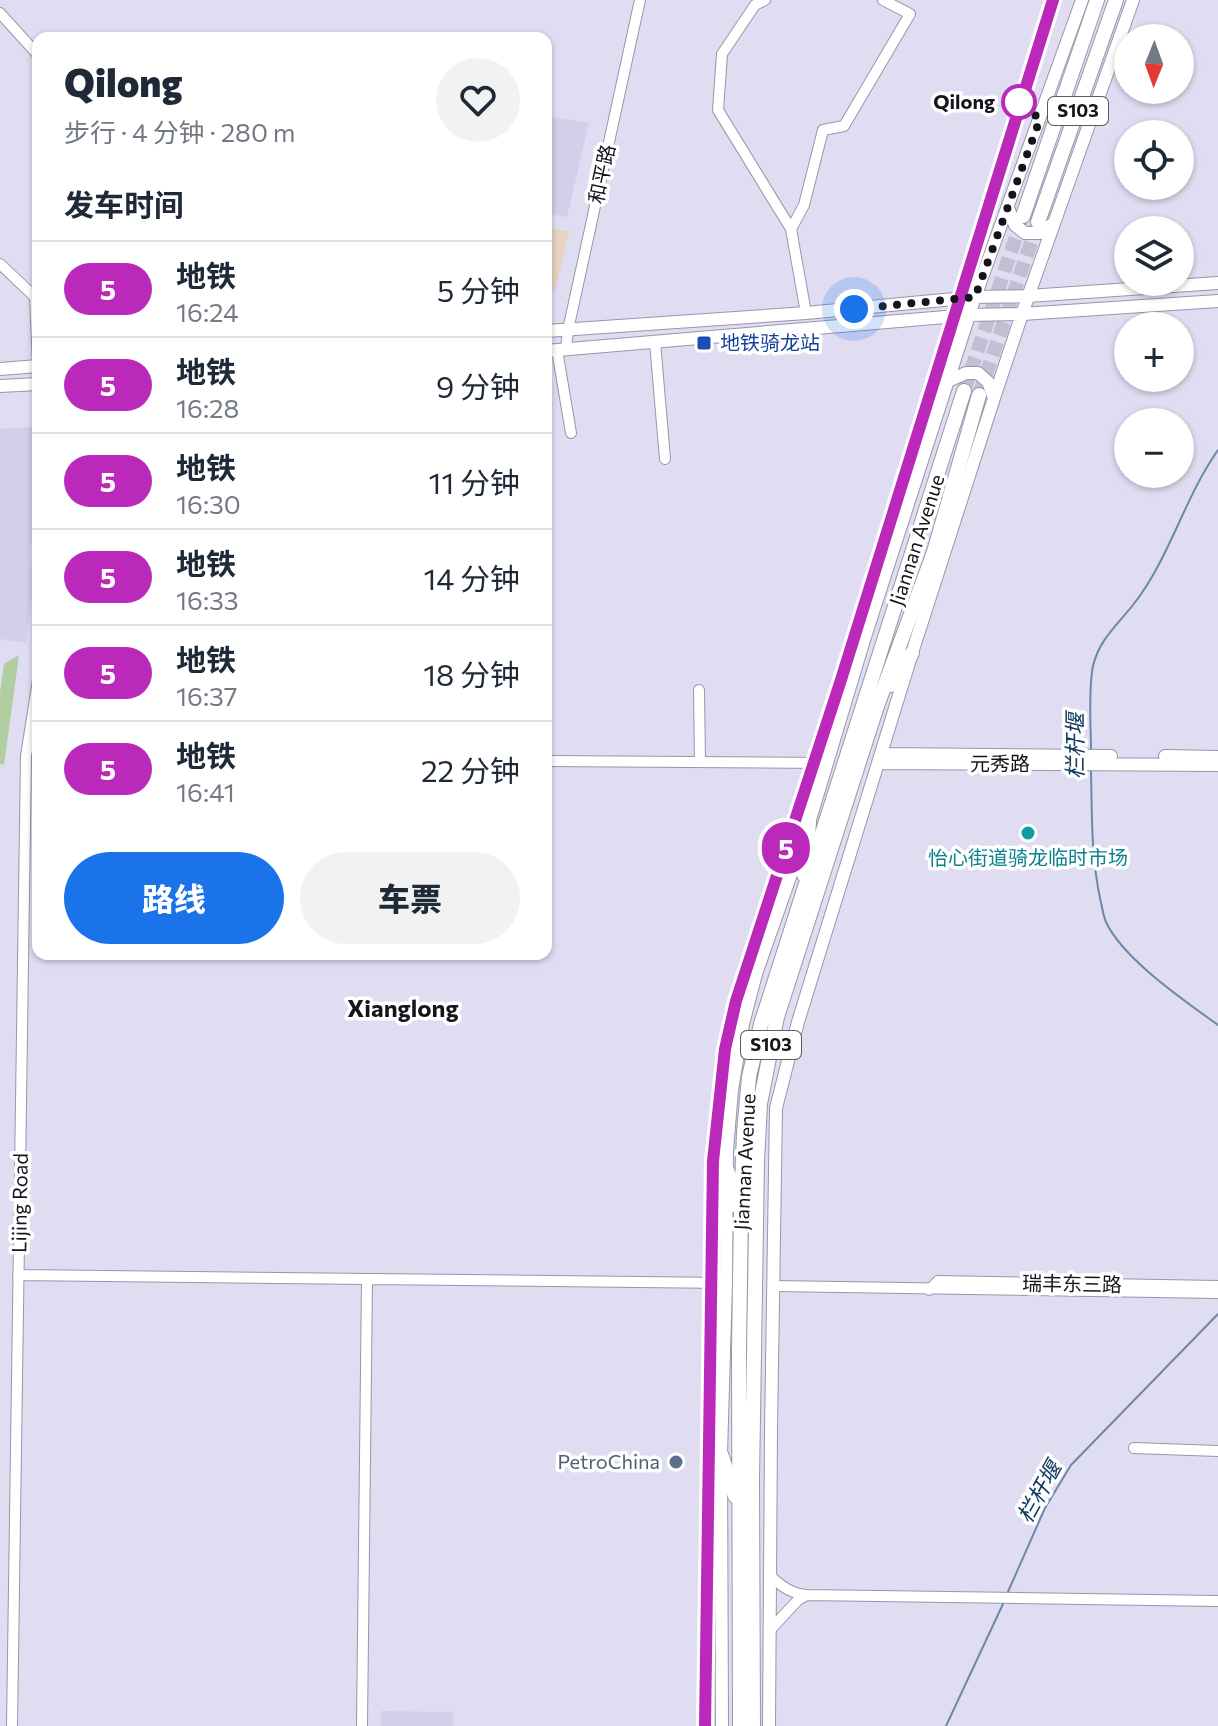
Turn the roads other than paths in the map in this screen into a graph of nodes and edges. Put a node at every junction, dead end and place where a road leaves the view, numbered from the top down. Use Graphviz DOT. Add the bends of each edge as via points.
graph roads {
  1 [pos="640,0"];
  2 [pos="765,0"];
  3 [pos="883,0"];
  4 [pos="1082,0"];
  5 [pos="1097,0"];
  6 [pos="1116,0"];
  7 [pos="1133,0"];
  8 [pos="0,13"];
  9 [pos="32,48"];
  10 [pos="1008,208"];
  11 [pos="1023,216"];
  12 [pos="1038,222"];
  13 [pos="1054,223"];
  14 [pos="791,229"];
  15 [pos="0,264"];
  16 [pos="1218,283"];
  17 [pos="32,294"];
  18 [pos="1028,296"];
  19 [pos="975,297"];
  20 [pos="1218,301"];
  21 [pos="806,313"];
  22 [pos="1022,314"];
  23 [pos="969,315"];
  24 [pos="568,330"];
  25 [pos="552,331"];
  26 [pos="655,342"];
  27 [pos="557,350"];
  28 [pos="32,366"];
  29 [pos="0,369"];
  30 [pos="948,381"];
  31 [pos="32,384"];
  32 [pos="0,386"];
  33 [pos="979,395"];
  34 [pos="571,433"];
  35 [pos="665,459"];
  36 [pos="912,653"];
  37 [pos="699,690"];
  38 [pos="877,706"];
  39 [pos="32,756"];
  40 [pos="1218,757"];
  41 [pos="879,759"];
  42 [pos="1102,760"];
  43 [pos="552,761"];
  44 [pos="700,762"];
  45 [pos="826,763"];
  46 [pos="1218,765"];
  47 [pos="809,823"];
  48 [pos="802,900"];
  49 [pos="727,1170"];
  50 [pos="18,1275"];
  51 [pos="367,1279"];
  52 [pos="726,1283"];
  53 [pos="774,1286"];
  54 [pos="1218,1286"];
  55 [pos="929,1290"];
  56 [pos="1218,1293"];
  57 [pos="740,1296"];
  58 [pos="1134,1448"];
  59 [pos="1218,1451"];
  60 [pos="721,1454"];
  61 [pos="739,1511"];
  62 [pos="770,1575"];
  63 [pos="807,1595"];
  64 [pos="1218,1601"];
  65 [pos="770,1630"];
  66 [pos="12,1726"];
  67 [pos="362,1726"];
  68 [pos="722,1726"];
  69 [pos="740,1726"];
  70 [pos="753,1726"];
  71 [pos="769,1726"];
  1 -- 24 [label="street, 和平路"];
  2 -- 14 [label="street" via="755,5 722,54 718,110"];
  3 -- 14 [label="street" via="910,14 844,126 823,130 804,205"];
  4 -- 10 [label="main road"];
  5 -- 11 [label="highway, S103"];
  6 -- 12 [label="highway, S103"];
  7 -- 13 [label="main road"];
  8 -- 9 [label="street"];
  10 -- 13 [label="main road" via="1025,233 1040,233"];
  10 -- 19 [label="main road"];
  13 -- 18 [label="main road"];
  14 -- 21 [label="street"];
  15 -- 17 [label="street"];
  16 -- 18 [label="main road"];
  18 -- 19 [label="main road"];
  18 -- 22 [label="main road"];
  19 -- 21 [label="main road"];
  19 -- 23 [label="main road"];
  20 -- 22 [label="main road"];
  21 -- 24 [label="main road"];
  22 -- 23 [label="main road"];
  22 -- 33 [label="main road"];
  23 -- 26 [label="main road"];
  23 -- 30 [label="main road"];
  24 -- 25 [label="main road"];
  24 -- 27 [label="street, 和平路"];
  26 -- 27 [label="main road"];
  26 -- 35 [label="street"];
  27 -- 34 [label="street, 和平路"];
  28 -- 29 [label="main road"];
  30 -- 33 [label="main road" via="978,373 988,382"];
  30 -- 45 [label="main road"];
  31 -- 32 [label="main road"];
  33 -- 36 [label="main road"];
  33 -- 38 [label="highway, Jiannan Avenue / S103" via="934,552"];
  33 -- 48 [label="highway, Jiannan Avenue / S103"];
  36 -- 38 [label="highway"];
  36 -- 41 [label="main road"];
  37 -- 44 [label="street"];
  38 -- 70 [label="highway, Jiannan Avenue / S103" via="777,1017 760,1104"];
  39 -- 50 [label="street, Lijing Road"];
  40 -- 42 [label="main road, 元秀路"];
  41 -- 42 [label="main road, 元秀路"];
  41 -- 53 [label="main road" via="776,1108"];
  42 -- 46 [label="main road, 元秀路"];
  43 -- 44 [label="street"];
  44 -- 45 [label="street"];
  45 -- 47 [label="main road"];
  47 -- 48 [label="highway"];
  47 -- 49 [label="main road" via="743,1024"];
  48 -- 57 [label="highway, Jiannan Avenue / S103" via="749,1077"];
  49 -- 52 [label="main road"];
  49 -- 57 [label="highway" via="735,1197"];
  50 -- 51 [label="street"];
  50 -- 66 [label="street, Lijing Road"];
  51 -- 52 [label="street"];
  51 -- 67 [label="street"];
  52 -- 60 [label="main road"];
  53 -- 55 [label="street"];
  53 -- 62 [label="main road"];
  54 -- 55 [label="street, 瑞丰东三路" via="938,1281"];
  55 -- 56 [label="street"];
  57 -- 61 [label="highway, Jiannan Avenue / S103"];
  58 -- 59 [label="street"];
  60 -- 61 [label="highway"];
  60 -- 68 [label="main road"];
  61 -- 69 [label="highway, Jiannan Avenue / S103"];
  62 -- 63 [label="street" via="778,1584"];
  62 -- 65 [label="main road"];
  63 -- 64 [label="street"];
  63 -- 65 [label="street"];
  65 -- 71 [label="main road"];
}
